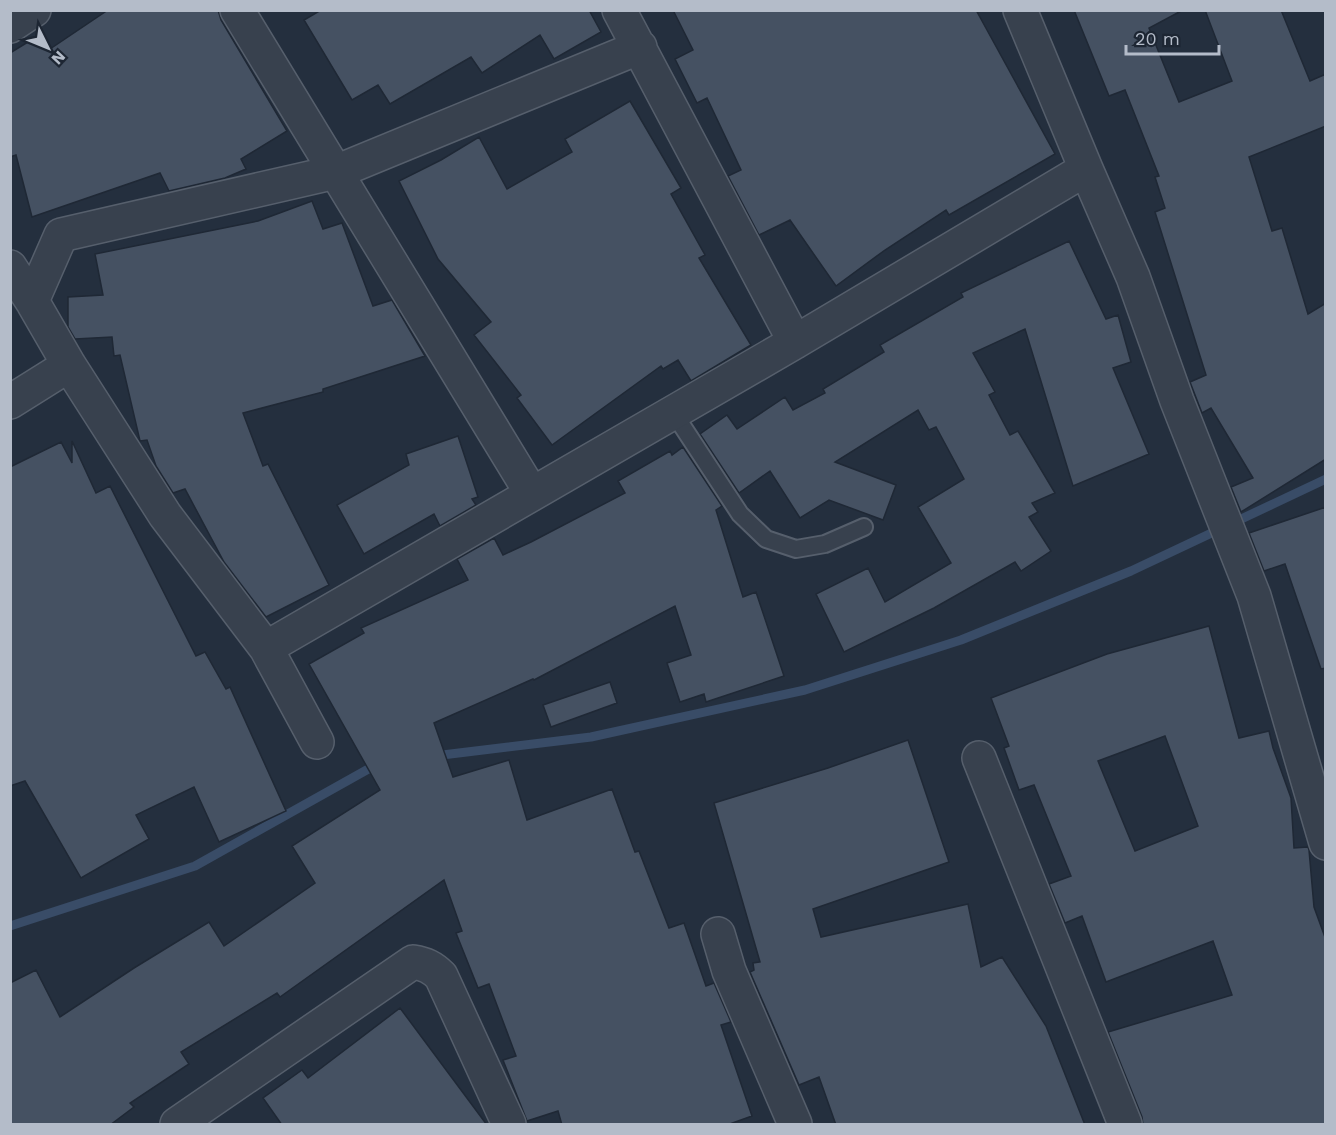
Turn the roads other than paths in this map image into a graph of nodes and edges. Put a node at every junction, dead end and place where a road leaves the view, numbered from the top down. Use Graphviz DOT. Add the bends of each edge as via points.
graph roads {
  1 [pos="34,10"];
  2 [pos="237,10"];
  3 [pos="620,10"];
  4 [pos="1020,10"];
  5 [pos="10,26"];
  6 [pos="640,47"];
  7 [pos="1086,170"];
  8 [pos="336,172"];
  9 [pos="10,267"];
  10 [pos="32,301"];
  11 [pos="795,342"];
  12 [pos="69,365"];
  13 [pos="10,402"];
  14 [pos="673,412"];
  15 [pos="532,494"];
  16 [pos="864,527"];
  17 [pos="266,648"];
  18 [pos="317,742"];
  19 [pos="979,759"];
  20 [pos="1326,843"];
  21 [pos="718,934"];
  22 [pos="177,1125"];
  23 [pos="509,1125"];
  24 [pos="795,1125"];
  25 [pos="1125,1125"];
  1 -- 5 [label="street"];
  2 -- 8 [label="street"];
  3 -- 6 [label="street"];
  4 -- 7 [label="street"];
  6 -- 8 [label="street"];
  6 -- 11 [label="street"];
  7 -- 11 [label="street"];
  7 -- 20 [label="street" via="1133,277 1254,596"];
  8 -- 10 [label="street" via="61,235"];
  8 -- 15 [label="street"];
  9 -- 10 [label="street"];
  10 -- 12 [label="street"];
  11 -- 14 [label="street"];
  12 -- 13 [label="street"];
  12 -- 17 [label="street" via="165,515"];
  14 -- 15 [label="street"];
  14 -- 16 [label="lane" via="740,514 766,539 796,549 825,544"];
  15 -- 17 [label="street"];
  17 -- 18 [label="street"];
  19 -- 25 [label="street"];
  21 -- 24 [label="street" via="729,971"];
  22 -- 23 [label="street" via="413,962 424,963 441,976"];
}
